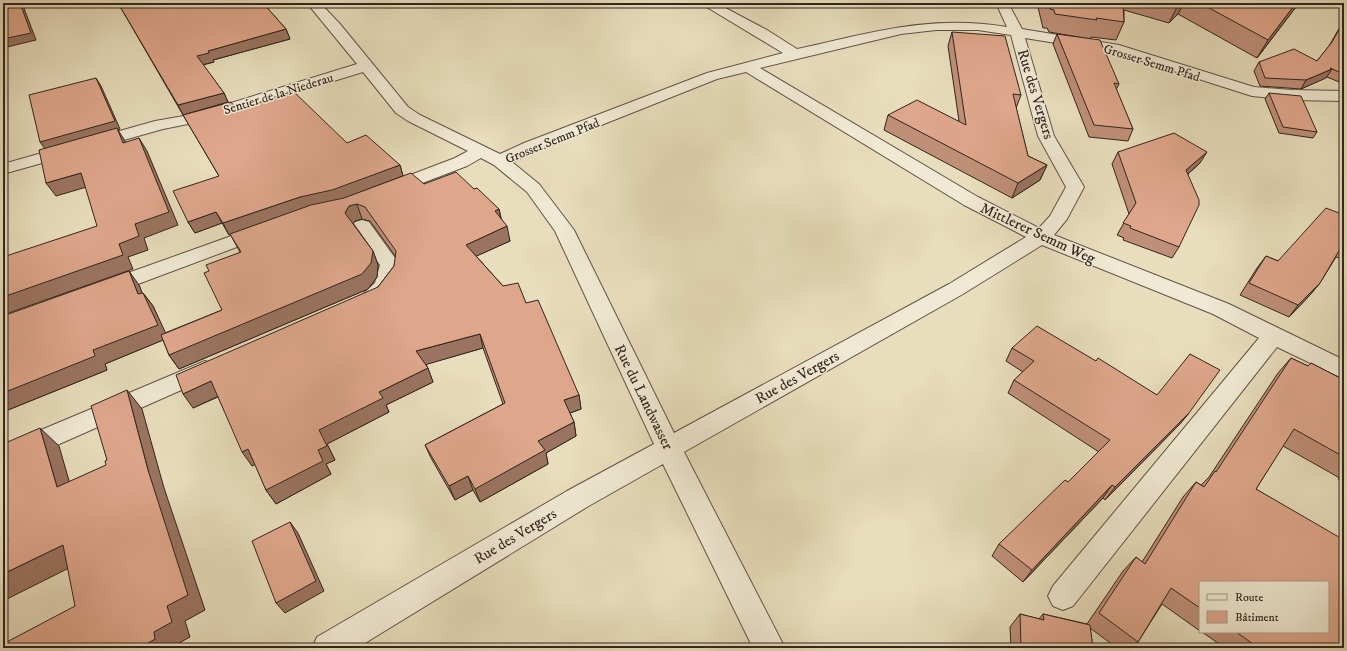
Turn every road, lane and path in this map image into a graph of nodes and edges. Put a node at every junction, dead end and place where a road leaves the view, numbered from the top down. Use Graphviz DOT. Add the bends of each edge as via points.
graph roads {
  1 [pos="313,3"];
  2 [pos="706,3"];
  3 [pos="1002,3"];
  4 [pos="1017,33"];
  5 [pos="795,54"];
  6 [pos="367,66"];
  7 [pos="747,66"];
  8 [pos="1344,96"];
  9 [pos="490,156"];
  10 [pos="3,169"];
  11 [pos="372,196"];
  12 [pos="283,224"];
  13 [pos="362,226"];
  14 [pos="1041,237"];
  15 [pos="91,293"];
  16 [pos="354,305"];
  17 [pos="1274,335"];
  18 [pos="223,362"];
  19 [pos="1344,370"];
  20 [pos="669,449"];
  21 [pos="3,458"];
  22 [pos="1063,596"];
  23 [pos="328,648"];
  24 [pos="769,648"];
  1 -- 6 [label="street, Grosser Semm Pfad"];
  2 -- 5 [label="street"];
  3 -- 4 [label="street, Rue des Vergers"];
  4 -- 5 [label="street, Grosser Semm Pfad" via="978,26 936,26 901,30"];
  4 -- 8 [label="street, Grosser Semm Pfad" via="1119,49 1252,91"];
  4 -- 14 [label="street, Rue des Vergers" via="1046,136 1075,186 1058,219"];
  5 -- 7 [label="street, Grosser Semm Pfad"];
  6 -- 9 [label="street, Grosser Semm Pfad" via="402,110"];
  6 -- 10 [label="street, Sentier de la Niederau" via="197,118 161,124"];
  7 -- 9 [label="street, Grosser Semm Pfad" via="712,76 530,148"];
  7 -- 14 [label="street, Mittlerer Semm Weg" via="971,201"];
  9 -- 11 [label="street" via="461,162"];
  9 -- 20 [label="street, Rue du Landwasser" via="533,188 564,230"];
  12 -- 15 [label="street"];
  13 -- 16 [label="street" via="390,265 388,280 376,295"];
  14 -- 17 [label="street, Mittlerer Semm Weg" via="1213,305"];
  14 -- 20 [label="street, Rue des Vergers" via="949,293"];
  17 -- 19 [label="street, Mittlerer Semm Weg"];
  17 -- 22 [label="street"];
  18 -- 21 [label="street"];
  20 -- 23 [label="street, Rue des Vergers" via="578,499"];
  20 -- 24 [label="street, Rue du Landwasser"];
}
